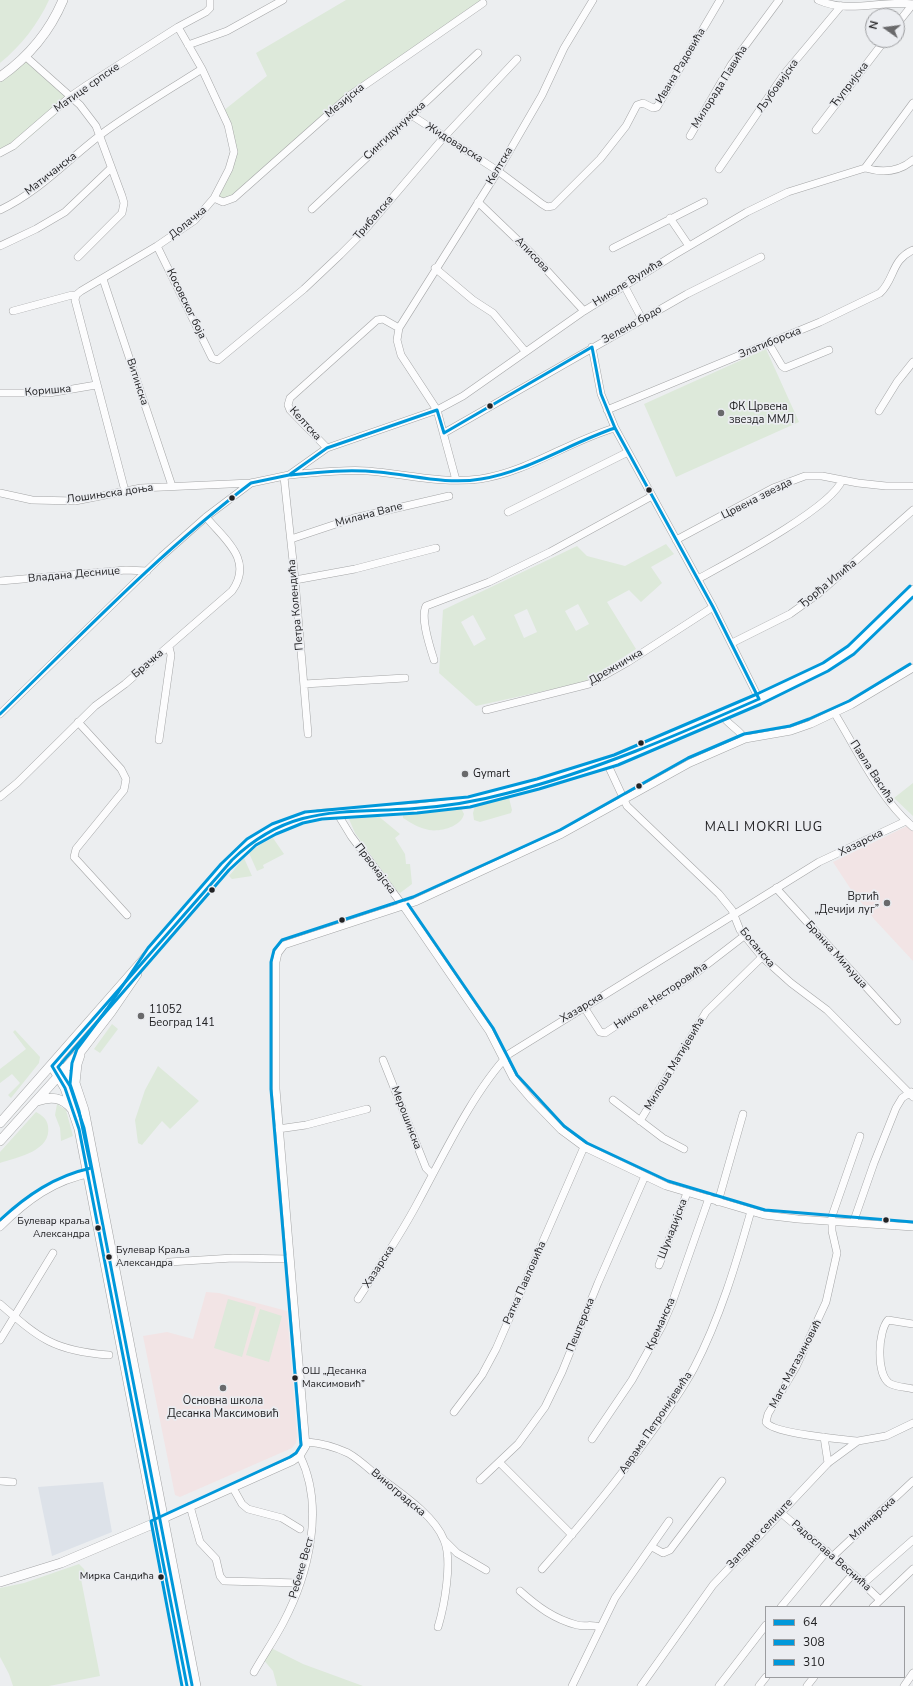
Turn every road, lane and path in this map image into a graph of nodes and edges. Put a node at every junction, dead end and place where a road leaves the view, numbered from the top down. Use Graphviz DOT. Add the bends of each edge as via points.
graph roads {
  1 [pos="63,0"];
  2 [pos="210,0"];
  3 [pos="283,0"];
  4 [pos="593,0"];
  5 [pos="720,0"];
  6 [pos="779,0"];
  7 [pos="818,0"];
  8 [pos="483,3"];
  9 [pos="913,4"];
  10 [pos="841,6"];
  11 [pos="905,14"];
  12 [pos="178,27"];
  13 [pos="188,45"];
  14 [pos="879,48"];
  15 [pos="478,53"];
  16 [pos="25,56"];
  17 [pos="517,59"];
  18 [pos="202,69"];
  19 [pos="0,77"];
  20 [pos="71,96"];
  21 [pos="913,103"];
  22 [pos="411,115"];
  23 [pos="816,130"];
  24 [pos="100,135"];
  25 [pos="690,136"];
  26 [pos="444,138"];
  27 [pos="0,153"];
  28 [pos="913,160"];
  29 [pos="865,168"];
  30 [pos="110,169"];
  31 [pos="719,169"];
  32 [pos="498,171"];
  33 [pos="214,198"];
  34 [pos="478,202"];
  35 [pos="704,202"];
  36 [pos="312,209"];
  37 [pos="0,210"];
  38 [pos="670,218"];
  39 [pos="0,246"];
  40 [pos="157,246"];
  41 [pos="689,246"];
  42 [pos="613,248"];
  43 [pos="913,250"];
  44 [pos="78,257"];
  45 [pos="760,257"];
  46 [pos="435,268"];
  47 [pos="104,279"];
  48 [pos="624,286"];
  49 [pos="76,295"];
  50 [pos="13,310"];
  51 [pos="584,310"];
  52 [pos="642,319"];
  53 [pos="398,328"];
  54 [pos="769,344"];
  55 [pos="592,348"];
  56 [pos="828,350"];
  57 [pos="525,351"];
  58 [pos="216,360"];
  59 [pos="913,362"];
  60 [pos="96,385"];
  61 [pos="0,393"];
  62 [pos="437,410"];
  63 [pos="607,410"];
  64 [pos="880,411"];
  65 [pos="615,428"];
  66 [pos="444,433"];
  67 [pos="327,448"];
  68 [pos="628,452"];
  69 [pos="286,476"];
  70 [pos="456,480"];
  71 [pos="842,480"];
  72 [pos="251,483"];
  73 [pos="172,486"];
  74 [pos="913,486"];
  75 [pos="125,490"];
  76 [pos="0,494"];
  77 [pos="449,496"];
  78 [pos="652,496"];
  79 [pos="913,510"];
  80 [pos="508,512"];
  81 [pos="206,517"];
  82 [pos="291,539"];
  83 [pos="676,540"];
  84 [pos="436,548"];
  85 [pos="147,571"];
  86 [pos="698,579"];
  87 [pos="295,580"];
  88 [pos="0,581"];
  89 [pos="913,590"];
  90 [pos="713,606"];
  91 [pos="732,643"];
  92 [pos="169,647"];
  93 [pos="434,660"];
  94 [pos="913,668"];
  95 [pos="405,678"];
  96 [pos="304,684"];
  97 [pos="758,699"];
  98 [pos="486,710"];
  99 [pos="0,714"];
  100 [pos="722,714"];
  101 [pos="835,714"];
  102 [pos="78,722"];
  103 [pos="308,734"];
  104 [pos="745,739"];
  105 [pos="159,740"];
  106 [pos="607,763"];
  107 [pos="0,797"];
  108 [pos="623,800"];
  109 [pos="337,813"];
  110 [pos="906,820"];
  111 [pos="913,827"];
  112 [pos="776,888"];
  113 [pos="404,907"];
  114 [pos="127,914"];
  115 [pos="735,915"];
  116 [pos="744,936"];
  117 [pos="152,951"];
  118 [pos="762,957"];
  119 [pos="584,1007"];
  120 [pos="897,1021"];
  121 [pos="81,1051"];
  122 [pos="383,1060"];
  123 [pos="504,1061"];
  124 [pos="53,1064"];
  125 [pos="61,1073"];
  126 [pos="75,1083"];
  127 [pos="911,1094"];
  128 [pos="613,1100"];
  129 [pos="36,1101"];
  130 [pos="368,1109"];
  131 [pos="74,1112"];
  132 [pos="743,1114"];
  133 [pos="640,1121"];
  134 [pos="0,1123"];
  135 [pos="278,1129"];
  136 [pos="860,1136"];
  137 [pos="0,1141"];
  138 [pos="584,1147"];
  139 [pos="684,1149"];
  140 [pos="92,1173"];
  141 [pos="432,1174"];
  142 [pos="645,1176"];
  143 [pos="687,1193"];
  144 [pos="709,1198"];
  145 [pos="718,1202"];
  146 [pos="751,1211"];
  147 [pos="832,1222"];
  148 [pos="853,1223"];
  149 [pos="0,1227"];
  150 [pos="913,1227"];
  151 [pos="53,1253"];
  152 [pos="290,1259"];
  153 [pos="168,1262"];
  154 [pos="659,1265"];
  155 [pos="358,1299"];
  156 [pos="0,1304"];
  157 [pos="14,1316"];
  158 [pos="913,1324"];
  159 [pos="0,1340"];
  160 [pos="109,1355"];
  161 [pos="913,1389"];
  162 [pos="454,1412"];
  163 [pos="913,1423"];
  164 [pos="824,1437"];
  165 [pos="592,1439"];
  166 [pos="858,1441"];
  167 [pos="307,1442"];
  168 [pos="300,1456"];
  169 [pos="499,1462"];
  170 [pos="828,1463"];
  171 [pos="480,1480"];
  172 [pos="0,1481"];
  173 [pos="722,1481"];
  174 [pos="913,1481"];
  175 [pos="13,1482"];
  176 [pos="233,1488"];
  177 [pos="190,1506"];
  178 [pos="780,1512"];
  179 [pos="159,1521"];
  180 [pos="669,1521"];
  181 [pos="300,1529"];
  182 [pos="572,1535"];
  183 [pos="445,1540"];
  184 [pos="913,1540"];
  185 [pos="652,1547"];
  186 [pos="827,1551"];
  187 [pos="833,1556"];
  188 [pos="542,1568"];
  189 [pos="913,1569"];
  190 [pos="486,1570"];
  191 [pos="853,1574"];
  192 [pos="0,1582"];
  193 [pos="299,1583"];
  194 [pos="864,1583"];
  195 [pos="520,1591"];
  196 [pos="880,1600"];
  197 [pos="782,1606"];
  198 [pos="825,1606"];
  199 [pos="874,1606"];
  200 [pos="765,1626"];
  201 [pos="438,1627"];
  202 [pos="599,1628"];
  203 [pos="254,1672"];
  204 [pos="913,1672"];
  205 [pos="765,1678"];
  206 [pos="813,1678"];
  207 [pos="187,1686"];
  208 [pos="196,1686"];
  209 [pos="572,1686"];
  210 [pos="641,1686"];
  211 [pos="719,1686"];
  212 [pos="759,1686"];
  213 [pos="807,1686"];
  214 [pos="904,1686"];
  1 -- 16 [label="main road" via="49,26"];
  2 -- 12 [label="street" via="210,8 206,12"];
  3 -- 13 [label="street" via="227,31"];
  4 -- 32 [label="street, Келтска" via="574,30 542,95"];
  5 -- 32 [label="street, Ивана Радовића" via="657,107 653,108 643,103 637,105 626,126 600,159 555,204 550,207 542,204"];
  6 -- 25 [label="street, Милорада Павића" via="731,66"];
  7 -- 10 [label="street"];
  8 -- 33 [label="street, Мезијска" via="349,96 234,198 223,202"];
  9 -- 10 [label="street" via="894,2"];
  9 -- 11 [label="street"];
  10 -- 31 [label="street, Љубовијска" via="784,74"];
  12 -- 13 [label="street, Долачка"];
  12 -- 20 [label="street, Матице српске"];
  13 -- 18 [label="street, Долачка"];
  14 -- 23 [label="street, Ћупријска"];
  15 -- 22 [label="street, Сингидунумска"];
  16 -- 19 [label="main road"];
  16 -- 20 [label="street"];
  17 -- 26 [label="street, Трибалска"];
  18 -- 24 [label="street, Матичанска"];
  18 -- 33 [label="street, Долачка" via="223,111 234,145 229,169"];
  20 -- 24 [label="street" via="86,111"];
  20 -- 27 [label="street, Матице српске" via="13,146"];
  21 -- 29 [label="street"];
  22 -- 26 [label="street, Жидоварска"];
  22 -- 36 [label="street, Сингидунумска"];
  24 -- 30 [label="street"];
  24 -- 37 [label="street, Матичанска" via="51,177"];
  26 -- 32 [label="street, Жидоварска"];
  26 -- 58 [label="street, Трибалска" via="340,255 268,319"];
  28 -- 29 [label="street" via="897,170"];
  29 -- 41 [label="street, Николе Вулића" via="788,192"];
  30 -- 39 [label="street" via="65,212"];
  30 -- 44 [label="street" via="124,203 122,213"];
  32 -- 34 [label="street, Келтска"];
  33 -- 40 [label="street, Долачка" via="195,220"];
  34 -- 46 [label="street, Келтска"];
  34 -- 51 [label="street, Аписова" via="531,253"];
  35 -- 38 [label="street"];
  38 -- 41 [label="street"];
  38 -- 42 [label="street"];
  40 -- 47 [label="street, Долачка"];
  40 -- 58 [label="street, Косовског боја" via="212,358"];
  41 -- 48 [label="street, Николе Вулића"];
  43 -- 54 [label="street, Златиборска" via="900,258 886,287 880,293"];
  45 -- 52 [label="street, Зелено брдо"];
  46 -- 53 [label="street, Келтска"];
  46 -- 57 [label="street" via="493,313"];
  47 -- 49 [label="street, Долачка"];
  47 -- 73 [label="street, Витинска"];
  48 -- 51 [label="street, Николе Вулића"];
  48 -- 52 [label="street"];
  49 -- 50 [label="street, Долачка"];
  49 -- 60 [label="street" via="75,305"];
  51 -- 57 [label="street, Николе Вулића"];
  52 -- 55 [label="street, Зелено брдо"];
  53 -- 62 [label="street" via="397,340 403,361"];
  53 -- 67 [label="street, Келтска" via="383,319 377,320 290,398 290,410"];
  54 -- 56 [label="street" via="785,368"];
  54 -- 63 [label="street, Златиборска"];
  55 -- 63 [label="street" via="601,394"];
  55 -- 66 [label="street, Зелено брдо"];
  57 -- 62 [label="street, Николе Вулића" via="464,396"];
  59 -- 64 [label="street"];
  60 -- 61 [label="street, Коришка" via="48,392"];
  60 -- 75 [label="street"];
  62 -- 66 [label="street"];
  62 -- 67 [label="street, Николе Вулића"];
  63 -- 65 [label="street"];
  65 -- 68 [label="street"];
  65 -- 70 [label="street" via="515,470 484,478"];
  66 -- 70 [label="street"];
  67 -- 69 [label="street, Келтска"];
  68 -- 78 [label="street"];
  68 -- 80 [label="street"];
  69 -- 70 [label="street" via="350,470"];
  69 -- 72 [label="street, Келтска"];
  69 -- 82 [label="street, Петра Колендића"];
  71 -- 74 [label="street, Црвена звезда" via="886,486"];
  71 -- 83 [label="street, Црвена звезда" via="814,475 783,483"];
  71 -- 86 [label="street" via="836,491 791,525"];
  72 -- 73 [label="street, Келтска"];
  72 -- 81 [label="street"];
  73 -- 75 [label="street, Лошињска доња"];
  75 -- 76 [label="street, Лошињска доња" via="75,501 32,500"];
  77 -- 82 [label="street, Милана Вапе" via="354,518"];
  78 -- 83 [label="street"];
  78 -- 93 [label="street" via="489,582 426,606 425,621"];
  79 -- 91 [label="street, Ђорђа Илића" via="818,594 790,614"];
  81 -- 85 [label="street"];
  81 -- 92 [label="street, Брачка" via="237,554 240,575 232,591"];
  82 -- 87 [label="street, Петра Колендића"];
  83 -- 86 [label="street"];
  84 -- 87 [label="street" via="355,569"];
  85 -- 88 [label="street, Владана Деснице" via="126,570"];
  85 -- 99 [label="street"];
  86 -- 90 [label="street"];
  87 -- 96 [label="street, Петра Колендића"];
  89 -- 97 [label="main road" via="842,656 817,672"];
  90 -- 91 [label="street"];
  90 -- 98 [label="street, Дрежничка" via="628,662 589,684"];
  91 -- 97 [label="street"];
  92 -- 102 [label="street, Брачка"];
  92 -- 105 [label="street" via="171,655"];
  94 -- 101 [label="street"];
  95 -- 96 [label="street"];
  96 -- 103 [label="street, Петра Колендића"];
  97 -- 100 [label="main road"];
  100 -- 104 [label="street"];
  100 -- 106 [label="main road"];
  101 -- 104 [label="street" via="791,731"];
  101 -- 110 [label="street, Павла Васића" via="877,782"];
  102 -- 107 [label="street, Брачка"];
  102 -- 114 [label="street" via="110,755 126,779 124,790 76,849 74,857"];
  104 -- 108 [label="street" via="690,763"];
  106 -- 108 [label="street, Босанска"];
  106 -- 109 [label="main road" via="464,803"];
  108 -- 113 [label="street" via="562,834"];
  108 -- 115 [label="street, Босанска" via="634,814 719,894"];
  109 -- 113 [label="street, Првомајска"];
  109 -- 117 [label="main road" via="298,819 250,843 225,867"];
  110 -- 111 [label="street, Павла Васића"];
  110 -- 112 [label="street, Хазарска" via="819,862"];
  112 -- 115 [label="street, Хазарска"];
  112 -- 120 [label="street, Бранка Миљуша"];
  113 -- 123 [label="street, Првомајска" via="489,1031"];
  113 -- 135 [label="street" via="284,945 278,953 275,1043"];
  115 -- 116 [label="street, Босанска"];
  115 -- 119 [label="street, Хазарска"];
  116 -- 118 [label="street, Босанска"];
  116 -- 119 [label="street, Николе Несторовића" via="696,973 605,1034 600,1032"];
  117 -- 121 [label="main road"];
  117 -- 124 [label="main road"];
  118 -- 127 [label="street, Босанска" via="827,1010"];
  118 -- 133 [label="street, Милоша Матијевића" via="706,1012"];
  119 -- 123 [label="street, Хазарска" via="512,1052"];
  121 -- 125 [label="main road"];
  121 -- 126 [label="main road"];
  122 -- 141 [label="street, Мерошинска" via="426,1168"];
  123 -- 138 [label="street, Првомајска" via="513,1078 530,1098 561,1130"];
  123 -- 141 [label="street, Хазарска" via="471,1108"];
  124 -- 125 [label="main road"];
  124 -- 134 [label="main road"];
  125 -- 126 [label="main road"];
  125 -- 129 [label="main road"];
  125 -- 131 [label="main road"];
  126 -- 140 [label="main road" via="84,1110"];
  127 -- 148 [label="street" via="902,1098 896,1108"];
  128 -- 133 [label="street, Милоша Матијевића"];
  129 -- 131 [label="main road" via="48,1097 56,1098 66,1103"];
  129 -- 137 [label="main road"];
  130 -- 135 [label="street" via="306,1125"];
  131 -- 140 [label="main road"];
  132 -- 145 [label="street"];
  133 -- 139 [label="street, Милоша Матијевића"];
  135 -- 152 [label="street"];
  136 -- 147 [label="street" via="837,1198"];
  138 -- 142 [label="street, Првомајска"];
  138 -- 162 [label="street, Ратка Павловића" via="496,1349 479,1380"];
  140 -- 149 [label="street" via="64,1180 37,1194"];
  140 -- 179 [label="main road"];
  141 -- 155 [label="street, Хазарска" via="397,1239"];
  142 -- 143 [label="street, Првомајска"];
  142 -- 169 [label="street, Пештерска" via="545,1407 518,1444"];
  143 -- 144 [label="street, Првомајска"];
  143 -- 154 [label="street, Шумадијска"];
  144 -- 145 [label="street, Првомајска"];
  144 -- 165 [label="street, Креманска" via="662,1326 632,1380"];
  145 -- 146 [label="street, Првомајска"];
  146 -- 147 [label="street, Првомајска" via="775,1217"];
  146 -- 182 [label="street, Аврама Петронијевића" via="730,1281 694,1368 640,1449"];
  147 -- 148 [label="street, Првомајска"];
  147 -- 164 [label="street, Маге Магазиновић" via="832,1238 836,1253 826,1302 796,1367 768,1414 766,1422 769,1426 782,1430"];
  148 -- 150 [label="street, Првомајска"];
  151 -- 157 [label="street"];
  152 -- 153 [label="street" via="233,1258"];
  152 -- 167 [label="street"];
  156 -- 157 [label="street"];
  157 -- 159 [label="street"];
  157 -- 160 [label="street" via="36,1334 54,1344 83,1353"];
  158 -- 161 [label="street" via="888,1320 880,1347 880,1362 885,1378 892,1384"];
  163 -- 166 [label="street, Западно селиште" via="886,1436"];
  164 -- 166 [label="street, Маге Магазиновић"];
  164 -- 170 [label="street"];
  166 -- 170 [label="street, Западно селиште"];
  167 -- 168 [label="street"];
  167 -- 183 [label="street, Виноградска" via="324,1444 351,1455 422,1511"];
  168 -- 176 [label="street"];
  168 -- 193 [label="street, Ребеке Вест" via="310,1480 313,1513 312,1534"];
  169 -- 171 [label="street, Пештерска"];
  169 -- 182 [label="street"];
  170 -- 178 [label="street, Западно селиште"];
  172 -- 175 [label="street"];
  173 -- 185 [label="street" via="670,1550 663,1553"];
  174 -- 187 [label="street, Млинарска"];
  176 -- 177 [label="street"];
  176 -- 181 [label="street" via="248,1509 282,1518"];
  177 -- 179 [label="street"];
  177 -- 193 [label="street" via="200,1542 216,1559 220,1576 224,1581"];
  178 -- 186 [label="street, Радослава Веснића"];
  178 -- 210 [label="street, Западно селиште" via="713,1585"];
  179 -- 192 [label="main road" via="61,1563"];
  179 -- 207 [label="main road"];
  179 -- 208 [label="main road"];
  180 -- 185 [label="street"];
  182 -- 188 [label="street, Аврама Петронијевића"];
  183 -- 190 [label="street, Виноградска" via="457,1553"];
  183 -- 201 [label="street" via="446,1591"];
  184 -- 194 [label="street"];
  185 -- 202 [label="street" via="618,1593"];
  186 -- 187 [label="street, Радослава Веснића"];
  186 -- 197 [label="street"];
  187 -- 191 [label="street, Радослава Веснића"];
  189 -- 196 [label="street"];
  191 -- 194 [label="street, Радослава Веснића"];
  191 -- 198 [label="street"];
  193 -- 203 [label="street, Ребеке Вест" via="283,1622"];
  194 -- 196 [label="street, Радослава Веснића"];
  195 -- 202 [label="street" via="542,1610 557,1618 580,1626 593,1625"];
  196 -- 199 [label="street"];
  200 -- 211 [label="street"];
  202 -- 209 [label="street"];
  204 -- 214 [label="street"];
  205 -- 212 [label="street"];
  206 -- 213 [label="street"];
}
